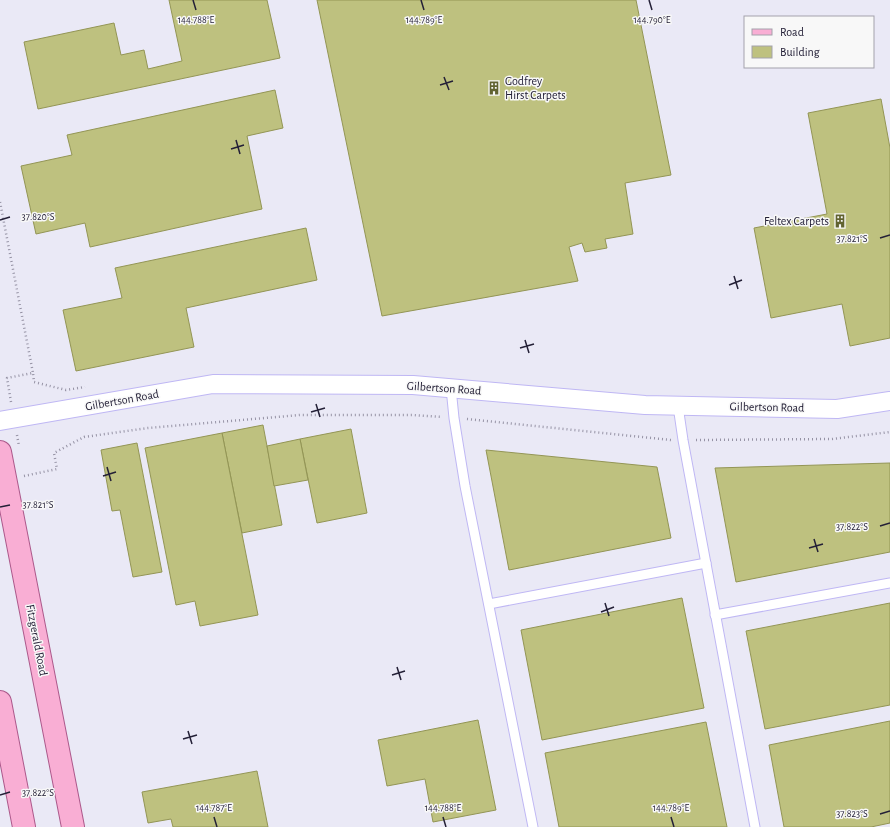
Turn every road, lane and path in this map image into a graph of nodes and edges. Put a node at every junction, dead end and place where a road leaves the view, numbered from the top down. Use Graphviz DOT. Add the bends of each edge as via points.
graph roads {
  1 [pos="0,202"];
  2 [pos="33,373"];
  3 [pos="451,388"];
  4 [pos="890,401"];
  5 [pos="678,406"];
  6 [pos="454,418"];
  7 [pos="0,421"];
  8 [pos="890,432"];
  9 [pos="683,440"];
  10 [pos="0,452"];
  11 [pos="5,480"];
  12 [pos="706,563"];
  13 [pos="890,583"];
  14 [pos="489,604"];
  15 [pos="715,615"];
  16 [pos="0,702"];
  17 [pos="24,827"];
  18 [pos="73,827"];
  19 [pos="532,827"];
  20 [pos="755,827"];
  1 -- 2 [label="path"];
  3 -- 5 [label="street, Gilbertson Road"];
  3 -- 6 [label="lane"];
  3 -- 7 [label="street, Gilbertson Road" via="413,385 213,384"];
  4 -- 5 [label="street, Gilbertson Road" via="837,409"];
  5 -- 9 [label="lane"];
  6 -- 9 [label="path"];
  6 -- 11 [label="path" via="413,415 300,415 148,428 84,437 54,453 57,469"];
  6 -- 14 [label="lane"];
  8 -- 9 [label="path" via="832,439"];
  9 -- 12 [label="lane"];
  10 -- 11 [label="main road, Fitzgerald Road"];
  11 -- 18 [label="main road, Fitzgerald Road"];
  12 -- 14 [label="lane"];
  12 -- 15 [label="lane"];
  13 -- 15 [label="lane"];
  14 -- 19 [label="lane"];
  15 -- 20 [label="lane"];
  16 -- 17 [label="main road"];
}
